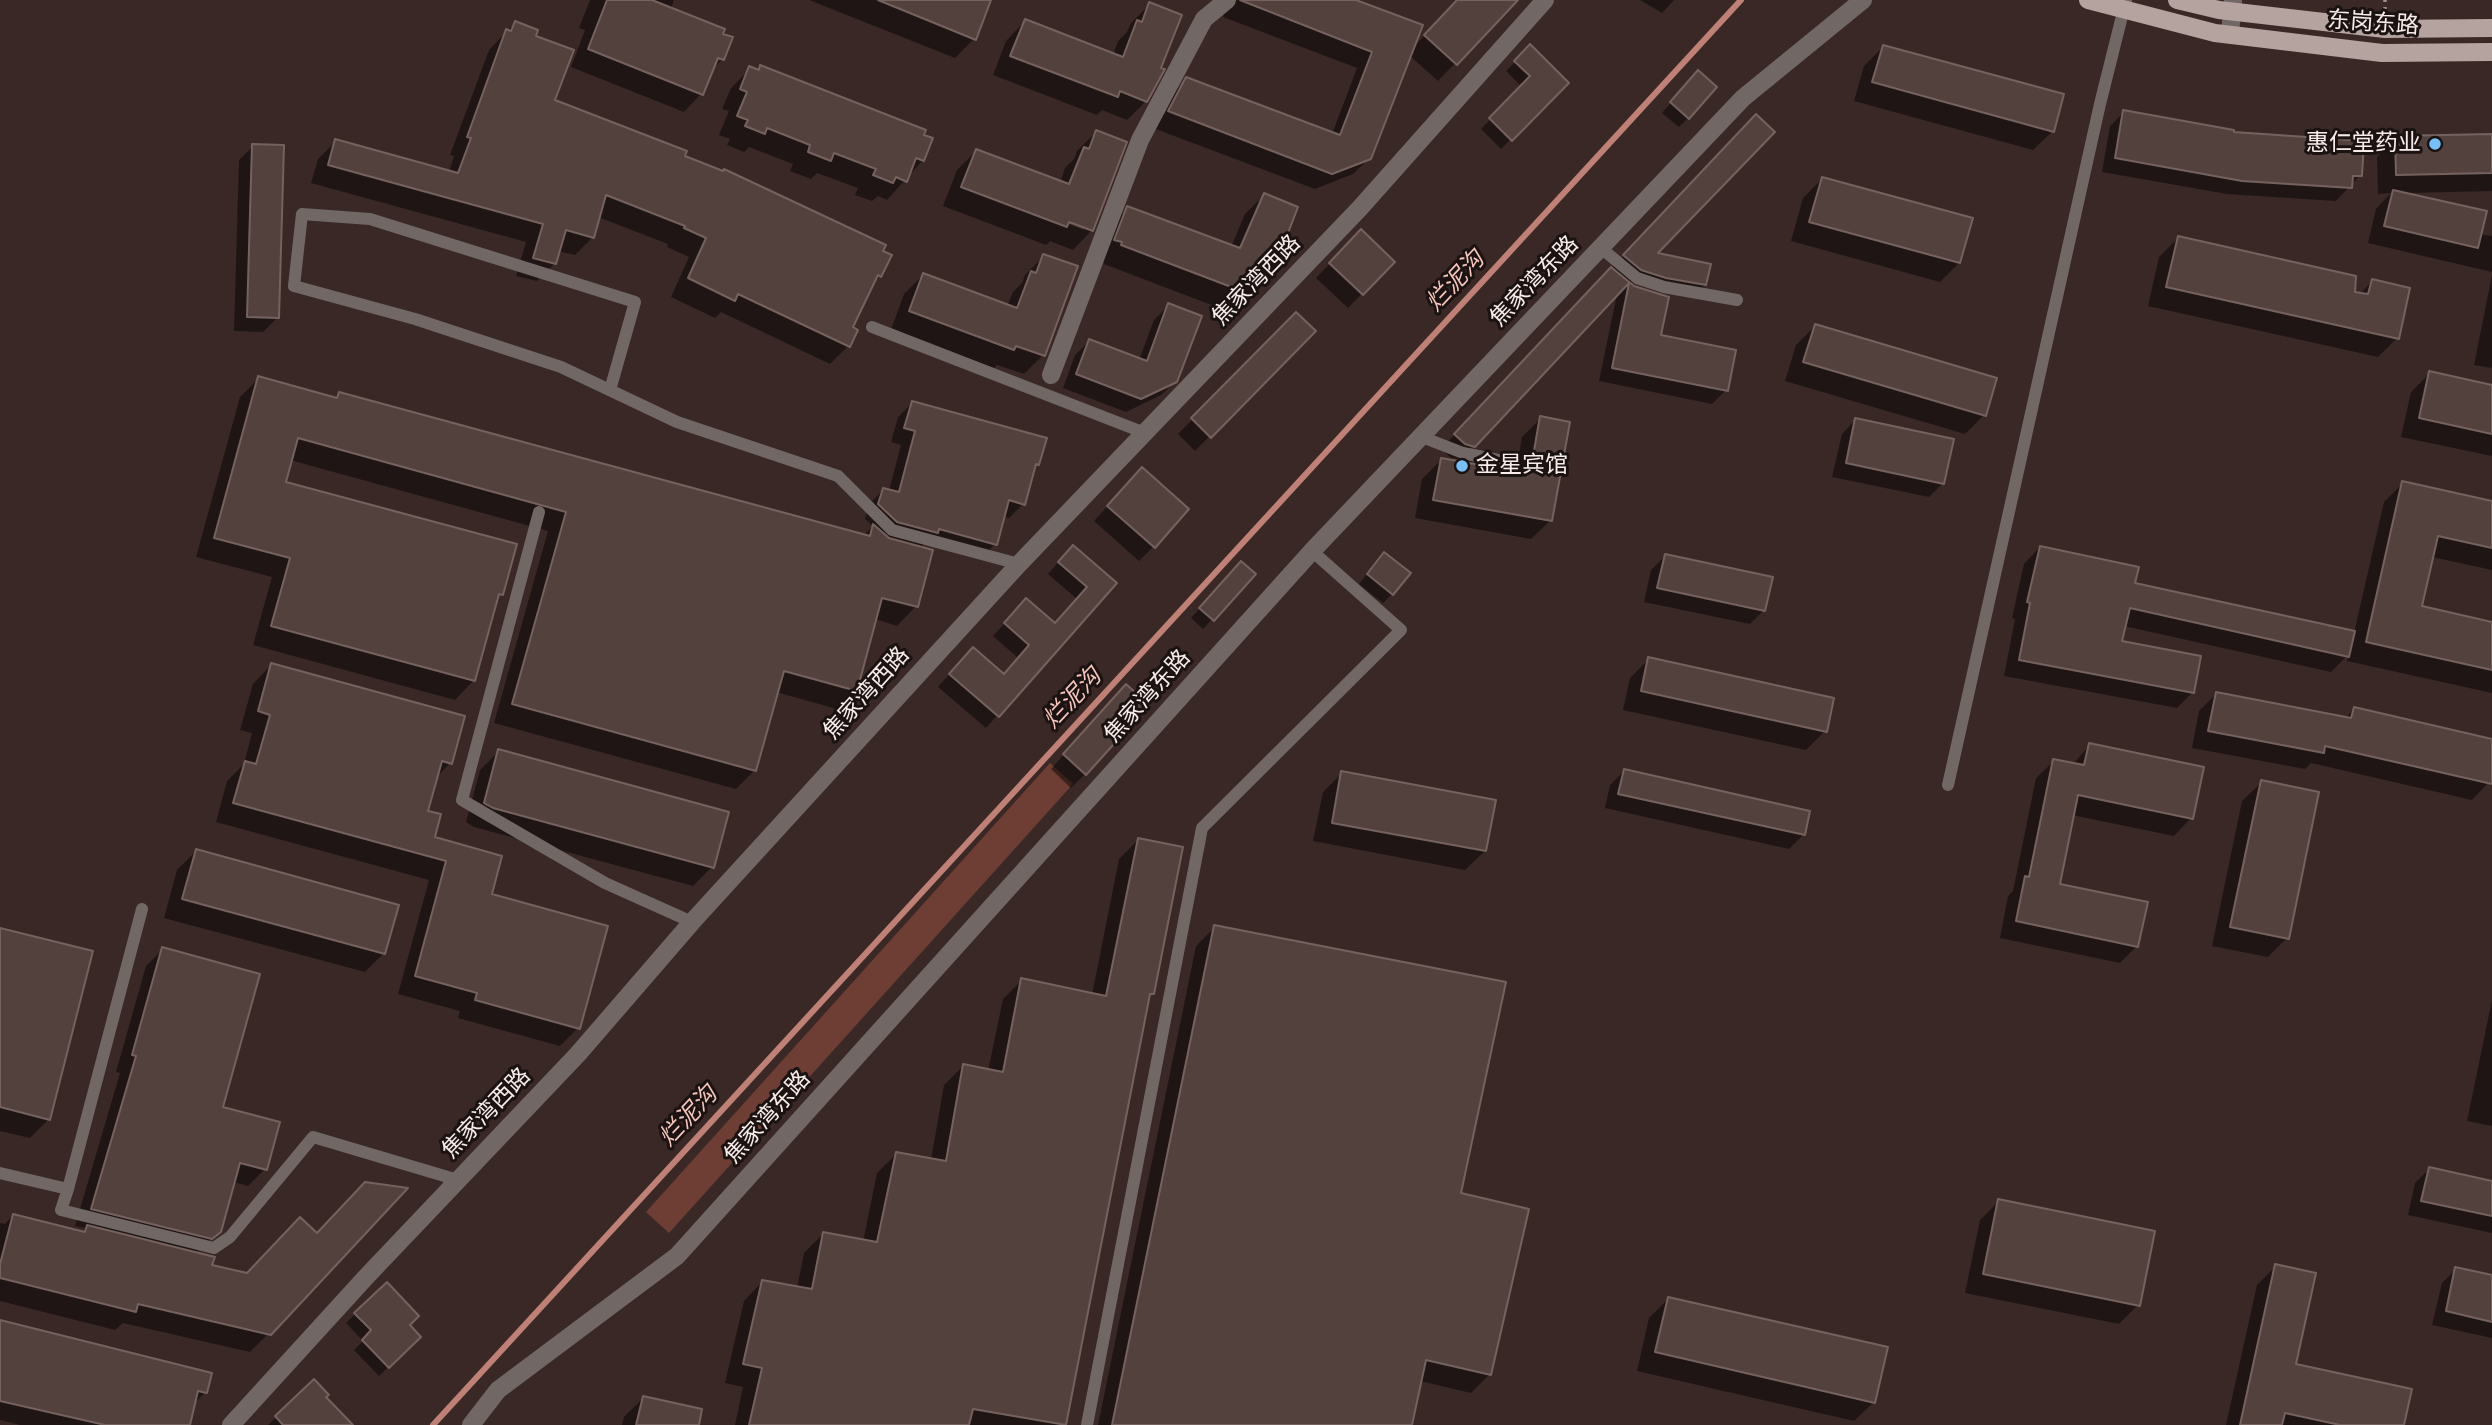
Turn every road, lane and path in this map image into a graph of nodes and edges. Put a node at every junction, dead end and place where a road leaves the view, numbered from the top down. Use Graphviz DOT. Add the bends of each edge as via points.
graph roads {
  1 [pos="1227,0"];
  2 [pos="1545,0"];
  3 [pos="1863,0"];
  4 [pos="2088,0"];
  5 [pos="2177,0"];
  6 [pos="2125,5"];
  7 [pos="2233,6"];
  8 [pos="2492,28"];
  9 [pos="2230,34"];
  10 [pos="2492,52"];
  11 [pos="1601,248"];
  12 [pos="1737,300"];
  13 [pos="872,327"];
  14 [pos="1051,375"];
  15 [pos="610,390"];
  16 [pos="1145,433"];
  17 [pos="1422,437"];
  18 [pos="1513,463"];
  19 [pos="539,512"];
  20 [pos="1312,551"];
  21 [pos="1019,564"];
  22 [pos="1948,785"];
  23 [pos="142,909"];
  24 [pos="692,922"];
  25 [pos="0,1173"];
  26 [pos="458,1180"];
  27 [pos="68,1189"];
  28 [pos="231,1425"];
  29 [pos="471,1425"];
  30 [pos="1087,1425"];
  1 -- 14 [label="street" via="1204,19 1140,140"];
  2 -- 16 [label="street, 焦家湾西路" via="1360,208"];
  3 -- 11 [label="street, 焦家湾东路" via="1743,98"];
  4 -- 6 [label="main road, 东岗东路"];
  5 -- 7 [label="main road, 东岗东路"];
  6 -- 9 [label="main road, 东岗东路"];
  6 -- 22 [label="lane"];
  7 -- 8 [label="main road, 东岗东路" via="2385,29"];
  7 -- 9 [label="street"];
  9 -- 10 [label="main road, 东岗东路" via="2382,53"];
  11 -- 12 [label="lane" via="1637,278 1664,288"];
  11 -- 17 [label="street, 焦家湾东路"];
  13 -- 16 [label="lane"];
  15 -- 15 [label="lane" via="508,349 294,286 302,214 370,219 635,302"];
  15 -- 21 [label="lane" via="677,422 838,476 892,530"];
  16 -- 21 [label="street, 焦家湾西路"];
  17 -- 18 [label="lane" via="1463,453"];
  17 -- 20 [label="street, 焦家湾东路"];
  19 -- 24 [label="lane" via="462,800 605,883"];
  20 -- 29 [label="street, 焦家湾东路" via="677,1256 498,1390"];
  20 -- 30 [label="lane" via="1401,630 1202,828"];
  21 -- 24 [label="street, 焦家湾西路"];
  23 -- 27 [label="lane"];
  24 -- 26 [label="street, 焦家湾西路" via="578,1054"];
  25 -- 27 [label="lane"];
  26 -- 27 [label="lane" via="313,1137 230,1237 214,1248 61,1210"];
  26 -- 28 [label="street, 焦家湾西路"];
}
